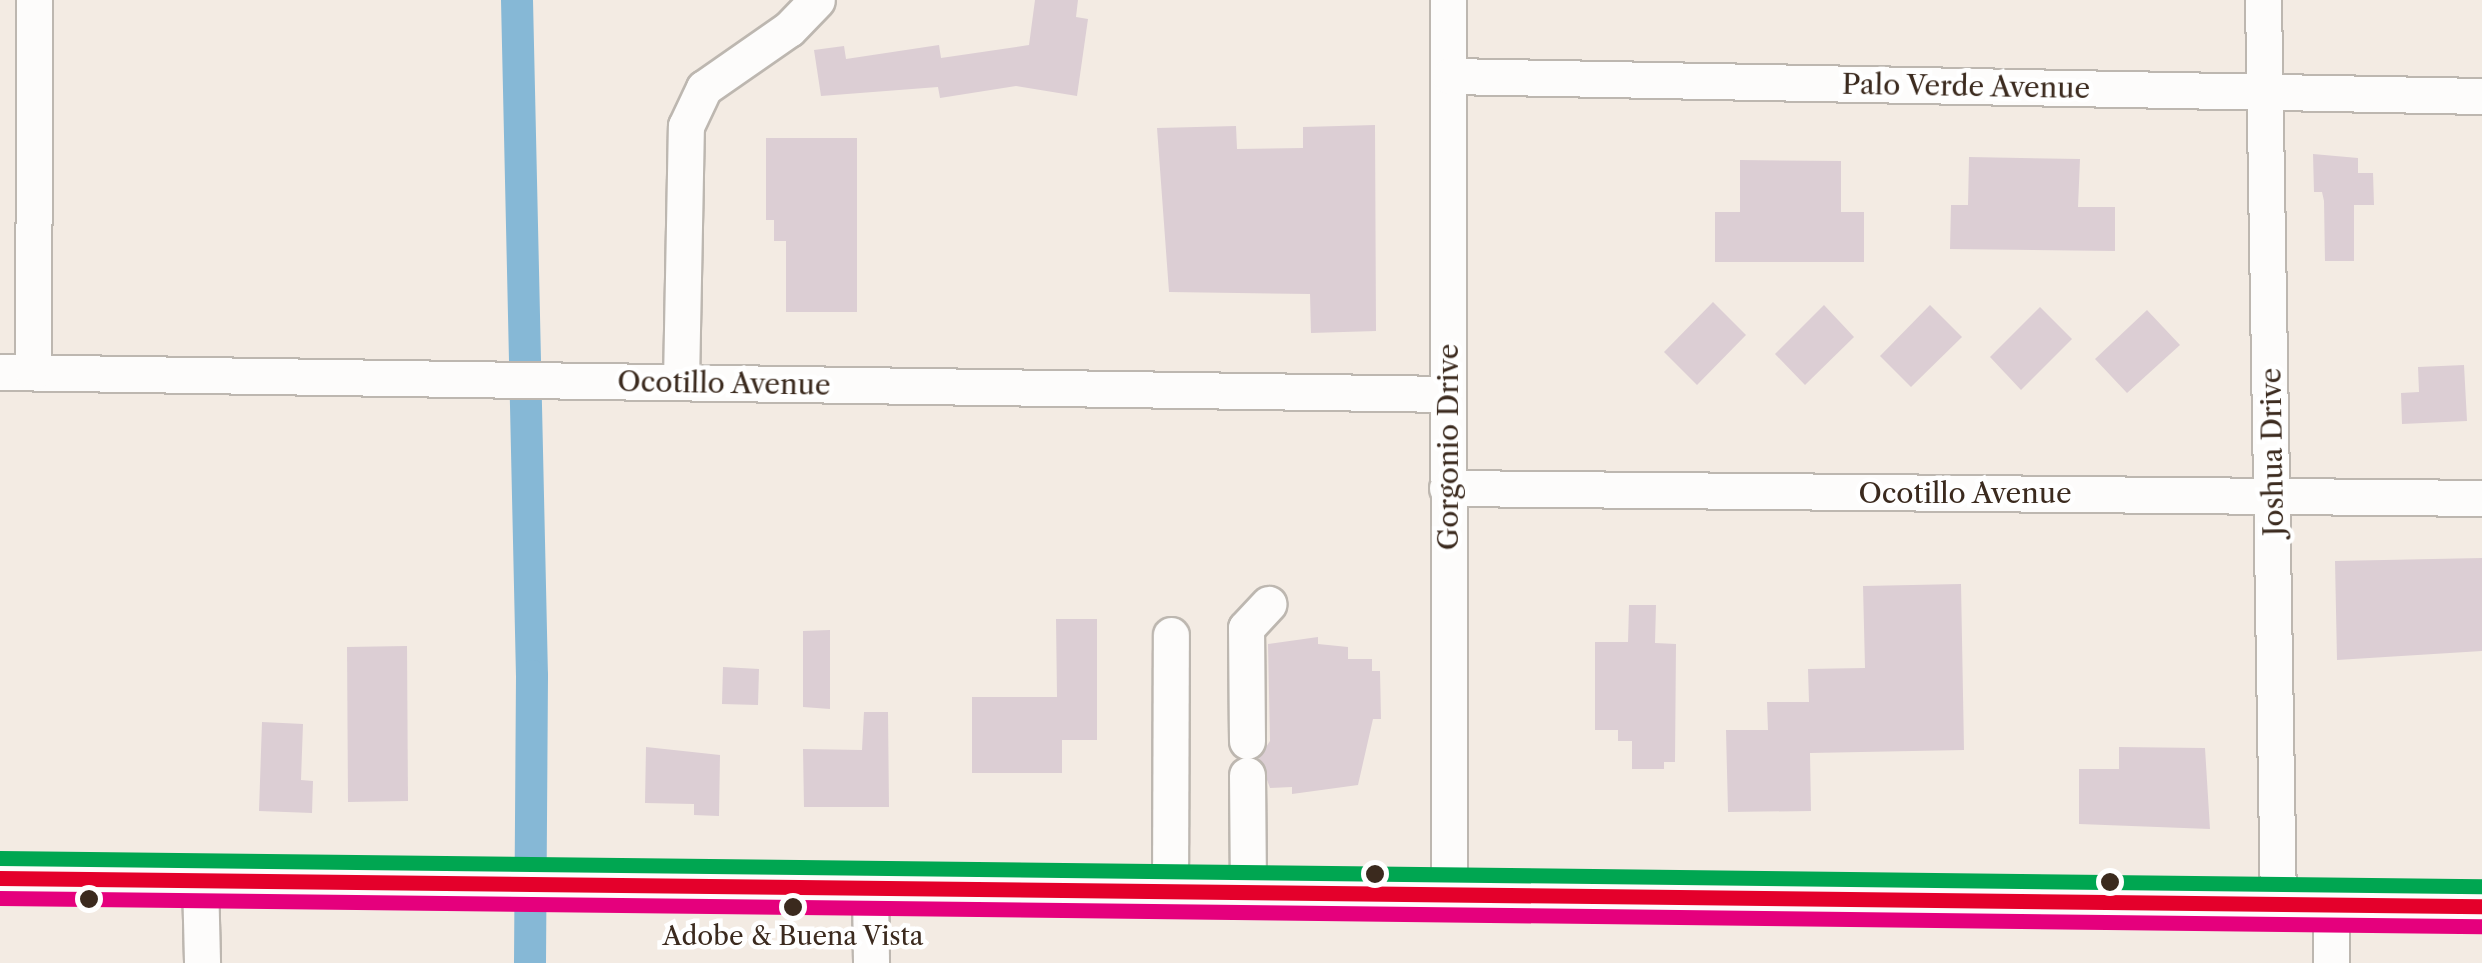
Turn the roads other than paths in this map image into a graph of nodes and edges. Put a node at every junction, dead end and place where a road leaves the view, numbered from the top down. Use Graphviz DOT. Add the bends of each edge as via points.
graph roads {
  1 [pos="34,0"];
  2 [pos="817,0"];
  3 [pos="1448,0"];
  4 [pos="2263,0"];
  5 [pos="1450,76"];
  6 [pos="2265,92"];
  7 [pos="2482,96"];
  8 [pos="17,180"];
  9 [pos="16,372"];
  10 [pos="681,382"];
  11 [pos="1448,394"];
  12 [pos="1447,488"];
  13 [pos="2274,496"];
  14 [pos="2482,498"];
  15 [pos="1268,604"];
  16 [pos="1171,635"];
  17 [pos="0,878"];
  18 [pos="200,880"];
  19 [pos="870,890"];
  20 [pos="1170,892"];
  21 [pos="1248,893"];
  22 [pos="1449,894"];
  23 [pos="2278,903"];
  24 [pos="2331,904"];
  25 [pos="2482,906"];
  26 [pos="202,963"];
  27 [pos="871,963"];
  28 [pos="2331,963"];
  1 -- 8 [label="street"];
  2 -- 10 [label="street" via="789,29 704,88 686,126"];
  3 -- 5 [label="street, Gorgonio Drive"];
  4 -- 6 [label="street, Joshua Drive"];
  5 -- 6 [label="street, Palo Verde Avenue"];
  5 -- 11 [label="street, Gorgonio Drive"];
  6 -- 7 [label="street, Palo Verde Avenue"];
  6 -- 13 [label="street, Joshua Drive"];
  8 -- 9 [label="street"];
  9 -- 10 [label="street, Ocotillo Avenue"];
  10 -- 11 [label="street, Ocotillo Avenue"];
  11 -- 12 [label="street, Gorgonio Drive"];
  12 -- 13 [label="street, Ocotillo Avenue"];
  12 -- 22 [label="street, Gorgonio Drive"];
  13 -- 14 [label="street, Ocotillo Avenue"];
  13 -- 23 [label="street, Joshua Drive"];
  15 -- 21 [label="street" via="1246,628"];
  16 -- 20 [label="street"];
  17 -- 18 [label="main road"];
  18 -- 19 [label="main road"];
  18 -- 26 [label="street"];
  19 -- 20 [label="main road"];
  19 -- 27 [label="street"];
  20 -- 21 [label="main road"];
  21 -- 22 [label="main road"];
  22 -- 23 [label="main road"];
  23 -- 24 [label="main road"];
  24 -- 25 [label="main road"];
  24 -- 28 [label="street"];
}
